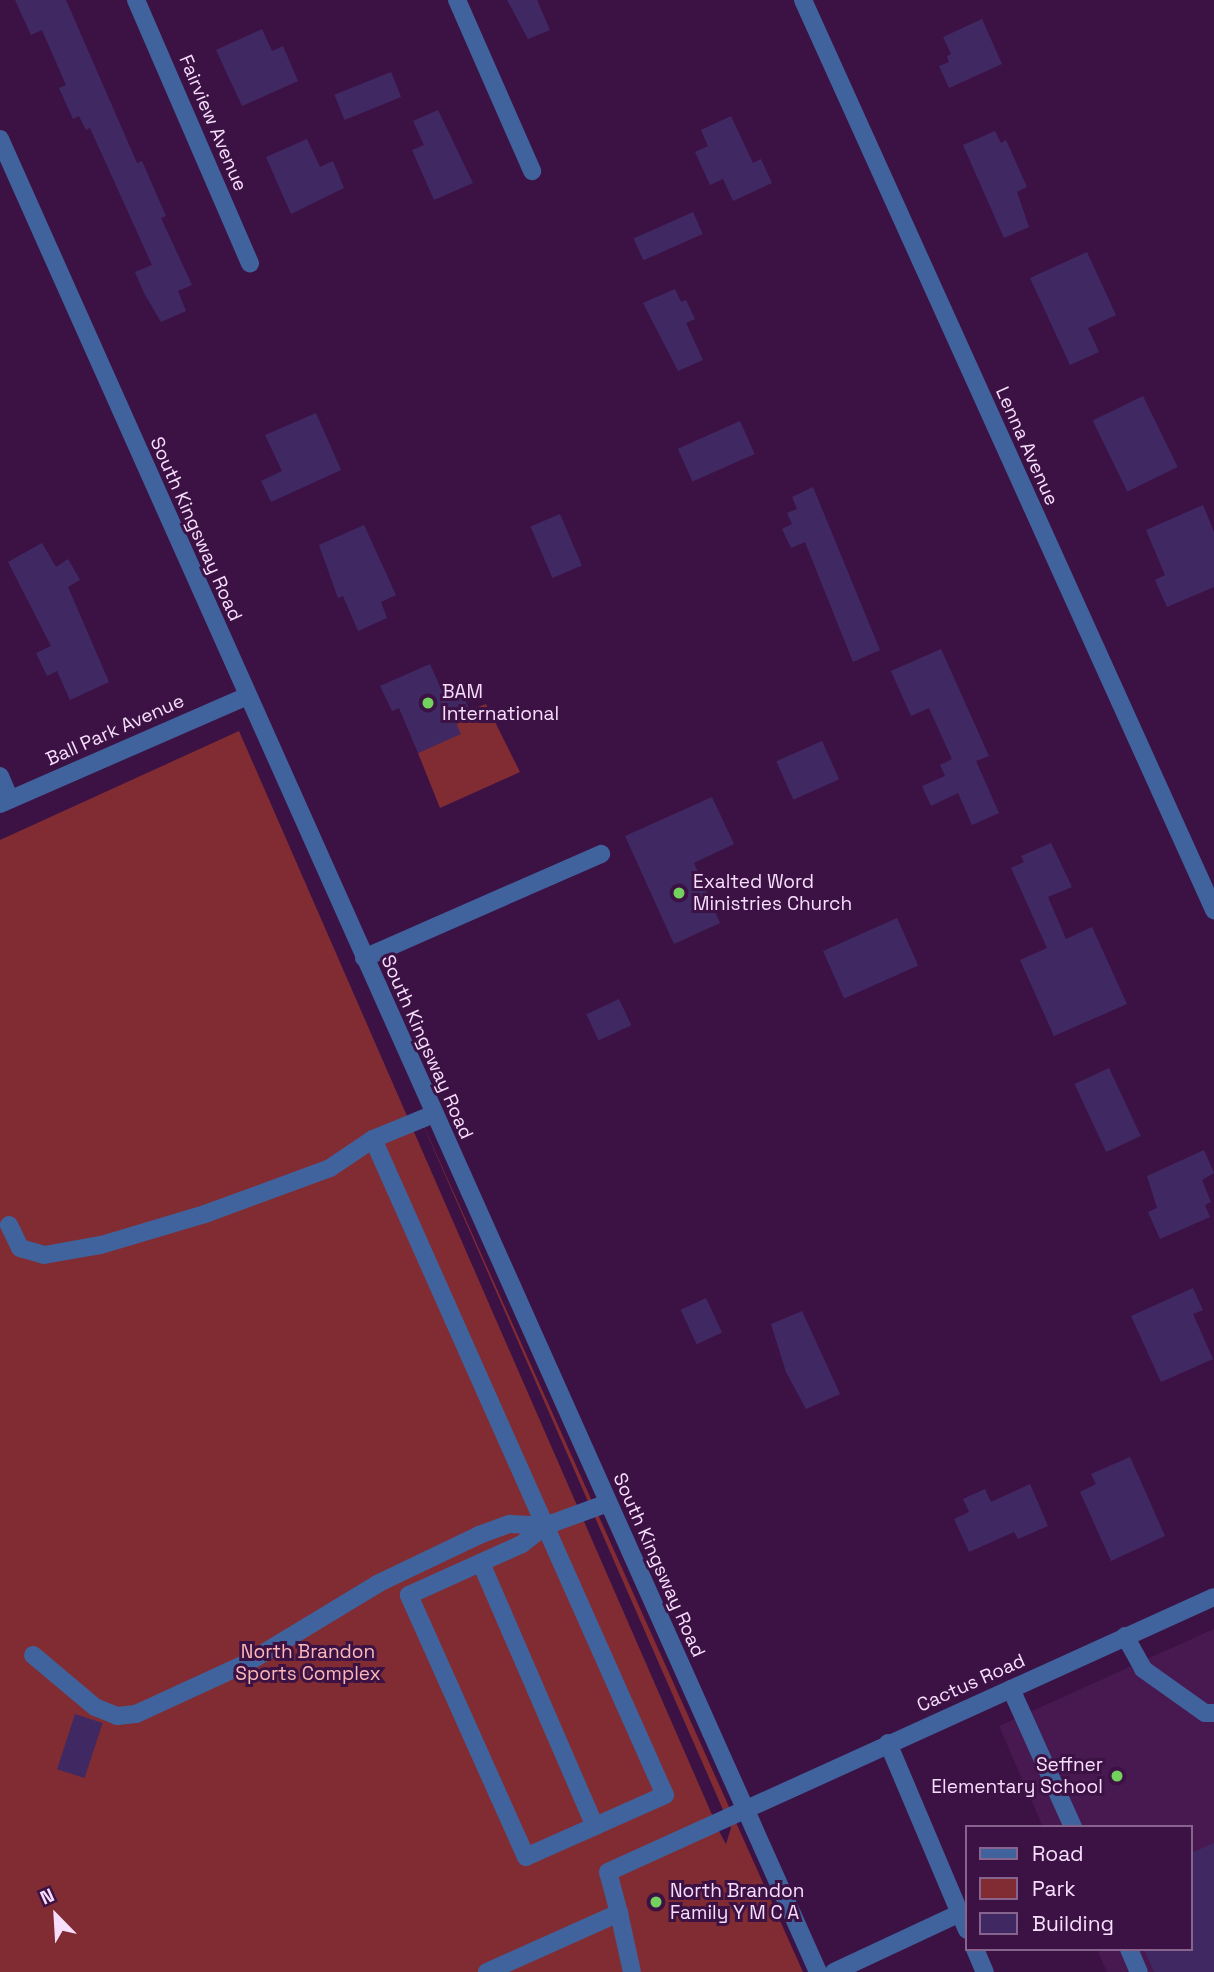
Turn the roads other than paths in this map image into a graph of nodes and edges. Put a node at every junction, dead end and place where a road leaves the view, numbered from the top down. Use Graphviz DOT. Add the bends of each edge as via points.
graph roads {
  1 [pos="136,0"];
  2 [pos="457,0"];
  3 [pos="803,0"];
  4 [pos="0,139"];
  5 [pos="532,172"];
  6 [pos="250,263"];
  7 [pos="247,696"];
  8 [pos="0,776"];
  9 [pos="5,801"];
  10 [pos="601,854"];
  11 [pos="1214,910"];
  12 [pos="364,958"];
  13 [pos="434,1114"];
  14 [pos="373,1139"];
  15 [pos="9,1225"];
  16 [pos="608,1503"];
  17 [pos="545,1526"];
  18 [pos="481,1563"];
  19 [pos="1214,1597"];
  20 [pos="1125,1636"];
  21 [pos="33,1656"];
  22 [pos="1011,1689"];
  23 [pos="1214,1713"];
  24 [pos="888,1743"];
  25 [pos="744,1808"];
  26 [pos="1072,1825"];
  27 [pos="596,1826"];
  28 [pos="619,1913"];
  29 [pos="964,1922"];
  30 [pos="976,1951"];
  31 [pos="1130,1951"];
  32 [pos="487,1972"];
  33 [pos="632,1972"];
  34 [pos="818,1972"];
  35 [pos="834,1972"];
  36 [pos="985,1972"];
  37 [pos="1139,1972"];
  1 -- 6 [label="street, Fairview Avenue"];
  2 -- 5 [label="street"];
  3 -- 11 [label="street, Lenna Avenue"];
  4 -- 7 [label="street, South Kingsway Road"];
  7 -- 9 [label="street, Ball Park Avenue"];
  7 -- 12 [label="street, South Kingsway Road"];
  8 -- 9 [label="street"];
  10 -- 12 [label="street"];
  12 -- 13 [label="street, South Kingsway Road"];
  13 -- 14 [label="street"];
  13 -- 16 [label="street, South Kingsway Road"];
  14 -- 15 [label="street" via="330,1168 205,1214 101,1245 44,1255 20,1248"];
  14 -- 17 [label="street"];
  16 -- 17 [label="street"];
  16 -- 25 [label="street, South Kingsway Road"];
  17 -- 18 [label="street" via="522,1544"];
  17 -- 21 [label="street" via="510,1524 479,1535 379,1583 247,1663 136,1714 117,1716 95,1707"];
  17 -- 27 [label="street" via="665,1795"];
  18 -- 27 [label="street"];
  18 -- 27 [label="street" via="409,1595 526,1857"];
  19 -- 20 [label="street, Cactus Road"];
  20 -- 22 [label="street, Cactus Road"];
  20 -- 23 [label="street" via="1143,1669 1205,1713"];
  22 -- 24 [label="street, Cactus Road"];
  22 -- 26 [label="street"];
  24 -- 25 [label="street, Cactus Road"];
  24 -- 29 [label="street"];
  25 -- 28 [label="street, Cactus Road" via="608,1872"];
  25 -- 34 [label="street, South Kingsway Road"];
  28 -- 32 [label="street"];
  28 -- 33 [label="street"];
  29 -- 35 [label="street"];
  30 -- 36 [label="street"];
  31 -- 37 [label="street"];
}
